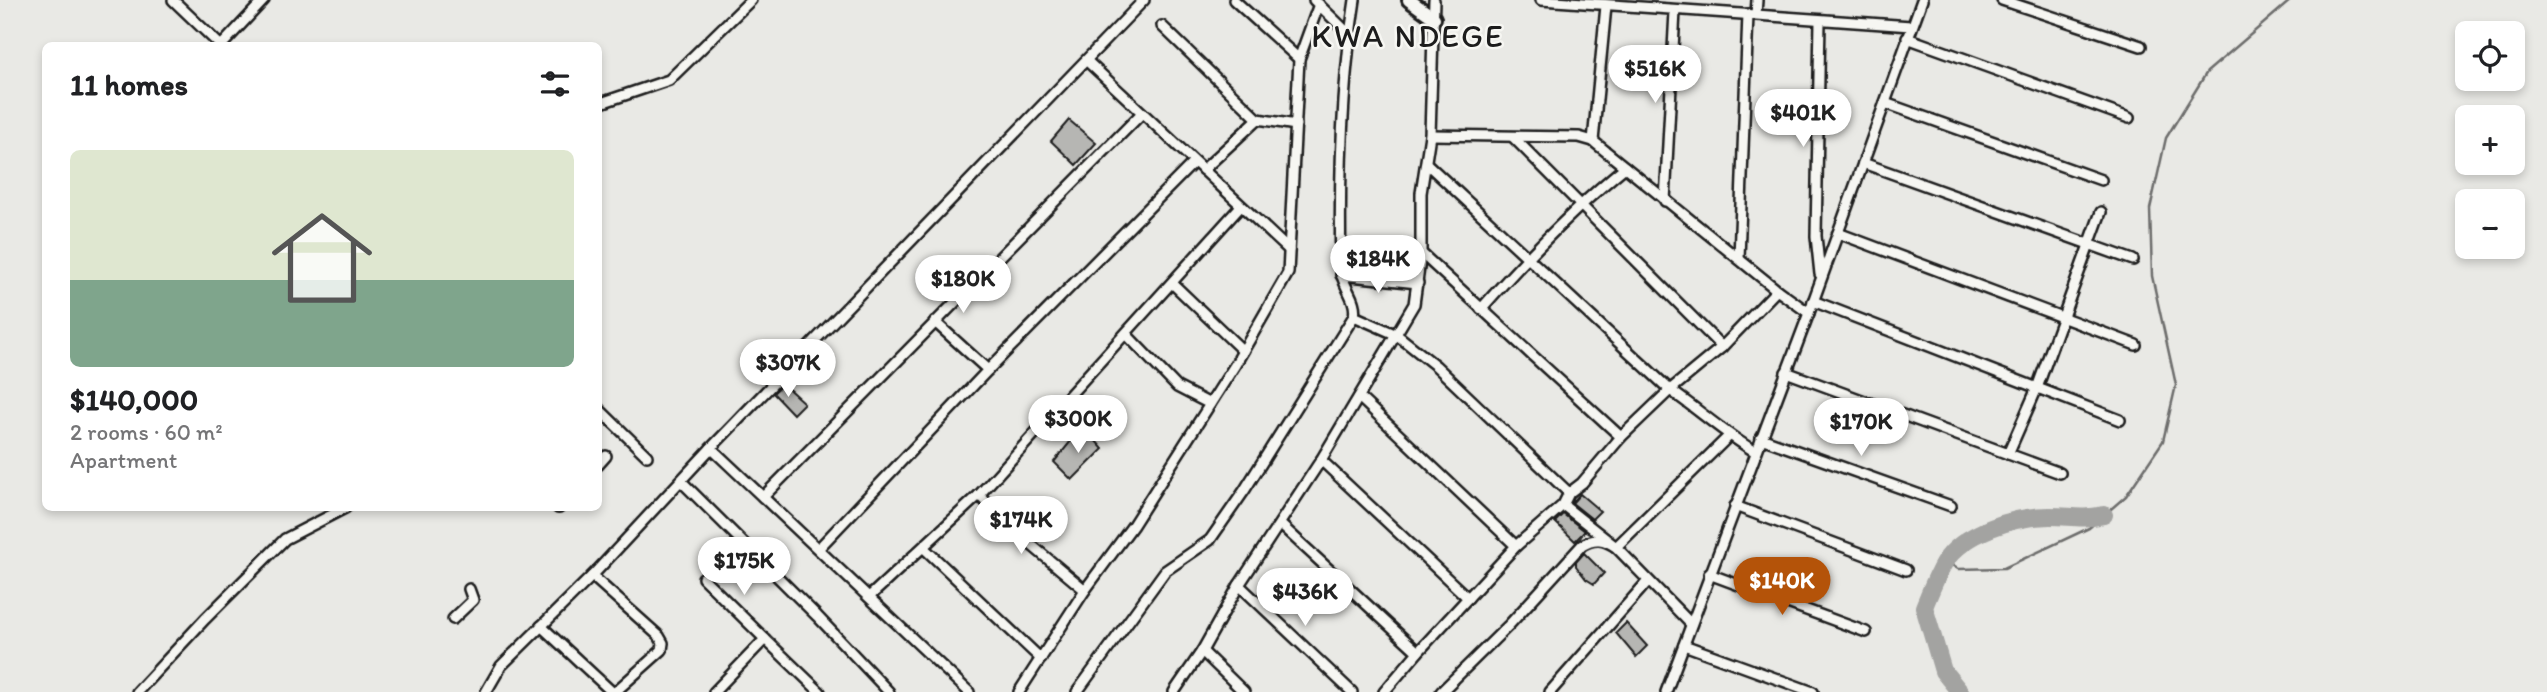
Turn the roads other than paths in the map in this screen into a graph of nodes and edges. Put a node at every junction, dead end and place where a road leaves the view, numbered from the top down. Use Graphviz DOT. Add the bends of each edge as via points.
graph roads {
  1 [pos="173,0"];
  2 [pos="264,0"];
  3 [pos="751,0"];
  4 [pos="1144,0"];
  5 [pos="1234,0"];
  6 [pos="1354,0"];
  7 [pos="1409,0"];
  8 [pos="1434,0"];
  9 [pos="1541,0"];
  10 [pos="1757,0"];
  11 [pos="1922,0"];
  12 [pos="2002,0"];
  13 [pos="1316,2"];
  14 [pos="1606,6"];
  15 [pos="1675,11"];
  16 [pos="1752,14"];
  17 [pos="1434,18"];
  18 [pos="1820,21"];
  19 [pos="1162,26"];
  20 [pos="1911,26"];
  21 [pos="1349,34"];
  22 [pos="1907,38"];
  23 [pos="217,42"];
  24 [pos="225,42"];
  25 [pos="2141,46"];
  26 [pos="1299,59"];
  27 [pos="1087,61"];
  28 [pos="602,103"];
  29 [pos="1885,103"];
  30 [pos="1142,113"];
  31 [pos="2129,118"];
  32 [pos="1258,119"];
  33 [pos="1296,125"];
  34 [pos="1430,135"];
  35 [pos="1513,137"];
  36 [pos="1593,141"];
  37 [pos="1194,162"];
  38 [pos="1426,163"];
  39 [pos="1863,163"];
  40 [pos="1625,167"];
  41 [pos="1203,170"];
  42 [pos="2101,180"];
  43 [pos="1665,201"];
  44 [pos="1581,203"];
  45 [pos="1241,206"];
  46 [pos="2101,212"];
  47 [pos="1838,233"];
  48 [pos="2090,244"];
  49 [pos="1289,250"];
  50 [pos="1421,253"];
  51 [pos="1527,257"];
  52 [pos="1739,258"];
  53 [pos="2133,260"];
  54 [pos="1341,275"];
  55 [pos="1820,276"];
  56 [pos="1172,283"];
  57 [pos="1418,283"];
  58 [pos="1777,290"];
  59 [pos="1813,301"];
  60 [pos="1481,309"];
  61 [pos="1809,313"];
  62 [pos="1354,316"];
  63 [pos="2063,318"];
  64 [pos="935,322"];
  65 [pos="1126,334"];
  66 [pos="1397,335"];
  67 [pos="2136,345"];
  68 [pos="1722,347"];
  69 [pos="1243,351"];
  70 [pos="988,370"];
  71 [pos="1786,372"];
  72 [pos="2038,388"];
  73 [pos="1670,390"];
  74 [pos="1359,397"];
  75 [pos="1210,404"];
  76 [pos="602,412"];
  77 [pos="2120,420"];
  78 [pos="1729,436"];
  79 [pos="1621,438"];
  80 [pos="1761,438"];
  81 [pos="711,448"];
  82 [pos="1756,452"];
  83 [pos="2008,454"];
  84 [pos="606,456"];
  85 [pos="647,456"];
  86 [pos="602,460"];
  87 [pos="1321,460"];
  88 [pos="2060,473"];
  89 [pos="682,482"];
  90 [pos="1569,493"];
  91 [pos="979,495"];
  92 [pos="763,497"];
  93 [pos="1563,505"];
  94 [pos="1735,506"];
  95 [pos="1951,506"];
  96 [pos="339,511"];
  97 [pos="1281,525"];
  98 [pos="1516,546"];
  99 [pos="1616,547"];
  100 [pos="819,548"];
  101 [pos="924,548"];
  102 [pos="1906,570"];
  103 [pos="1709,573"];
  104 [pos="593,576"];
  105 [pos="704,578"];
  106 [pos="1648,581"];
  107 [pos="1239,586"];
  108 [pos="469,589"];
  109 [pos="1085,590"];
  110 [pos="869,597"];
  111 [pos="1468,598"];
  112 [pos="453,619"];
  113 [pos="1691,624"];
  114 [pos="541,626"];
  115 [pos="1866,632"];
  116 [pos="765,639"];
  117 [pos="1684,645"];
  118 [pos="1202,651"];
  119 [pos="1418,652"];
  120 [pos="1041,659"];
  121 [pos="817,691"];
  122 [pos="137,692"];
  123 [pos="486,692"];
  124 [pos="613,692"];
  125 [pos="715,692"];
  126 [pos="889,692"];
  127 [pos="969,692"];
  128 [pos="1019,692"];
  129 [pos="1077,692"];
  130 [pos="1174,692"];
  131 [pos="1244,692"];
  132 [pos="1352,692"];
  133 [pos="1384,692"];
  134 [pos="1441,692"];
  135 [pos="1550,692"];
  136 [pos="1666,692"];
  137 [pos="1813,692"];
  1 -- 23 [label="street"];
  2 -- 24 [label="street"];
  3 -- 28 [label="street" via="669,80"];
  4 -- 27 [label="street"];
  5 -- 26 [label="street"];
  6 -- 21 [label="street"];
  7 -- 17 [label="street"];
  8 -- 17 [label="street"];
  9 -- 14 [label="street"];
  10 -- 16 [label="street"];
  11 -- 20 [label="street"];
  12 -- 25 [label="street"];
  13 -- 21 [label="street"];
  13 -- 26 [label="street"];
  14 -- 15 [label="street"];
  14 -- 36 [label="street"];
  15 -- 16 [label="street"];
  15 -- 43 [label="street"];
  16 -- 18 [label="street"];
  16 -- 52 [label="street"];
  17 -- 34 [label="street"];
  18 -- 20 [label="street"];
  18 -- 55 [label="street" via="1816,246"];
  19 -- 32 [label="street"];
  20 -- 22 [label="street"];
  21 -- 54 [label="street"];
  22 -- 29 [label="street"];
  22 -- 31 [label="street"];
  26 -- 33 [label="street"];
  27 -- 30 [label="street"];
  27 -- 81 [label="street"];
  29 -- 39 [label="street"];
  29 -- 42 [label="street"];
  30 -- 37 [label="street"];
  30 -- 64 [label="street"];
  32 -- 33 [label="street"];
  32 -- 41 [label="street"];
  33 -- 49 [label="street"];
  34 -- 35 [label="street"];
  34 -- 38 [label="street"];
  35 -- 36 [label="street"];
  35 -- 44 [label="street"];
  36 -- 40 [label="street"];
  37 -- 41 [label="street"];
  37 -- 70 [label="street"];
  38 -- 50 [label="street"];
  38 -- 51 [label="street"];
  39 -- 47 [label="street"];
  39 -- 48 [label="street"];
  40 -- 43 [label="street"];
  40 -- 44 [label="street"];
  41 -- 45 [label="street"];
  43 -- 52 [label="street"];
  44 -- 51 [label="street"];
  44 -- 68 [label="street"];
  45 -- 49 [label="street"];
  45 -- 56 [label="street"];
  46 -- 48 [label="street"];
  47 -- 55 [label="street"];
  47 -- 63 [label="street"];
  48 -- 53 [label="street"];
  48 -- 63 [label="street"];
  49 -- 69 [label="street" via="1288,273"];
  50 -- 57 [label="street"];
  50 -- 60 [label="street"];
  51 -- 60 [label="street"];
  51 -- 73 [label="street"];
  52 -- 58 [label="street"];
  54 -- 57 [label="street"];
  54 -- 62 [label="street" via="1354,304"];
  55 -- 59 [label="street"];
  56 -- 65 [label="street"];
  56 -- 69 [label="street"];
  57 -- 66 [label="street" via="1414,304"];
  58 -- 61 [label="street"];
  58 -- 68 [label="street"];
  59 -- 61 [label="street"];
  59 -- 72 [label="street"];
  60 -- 79 [label="street"];
  61 -- 71 [label="street"];
  62 -- 66 [label="street"];
  62 -- 129 [label="street" via="1210,540 1165,571"];
  63 -- 67 [label="street"];
  63 -- 72 [label="street"];
  64 -- 70 [label="street"];
  64 -- 92 [label="street"];
  65 -- 75 [label="street" via="1177,387"];
  65 -- 91 [label="street"];
  66 -- 74 [label="street"];
  66 -- 90 [label="street" via="1436,366"];
  68 -- 73 [label="street"];
  69 -- 75 [label="street"];
  70 -- 100 [label="street"];
  71 -- 80 [label="street"];
  71 -- 83 [label="street"];
  72 -- 77 [label="street"];
  72 -- 83 [label="street"];
  73 -- 78 [label="street"];
  73 -- 79 [label="street"];
  74 -- 87 [label="street"];
  74 -- 98 [label="street"];
  75 -- 109 [label="street" via="1133,525"];
  76 -- 85 [label="street"];
  78 -- 82 [label="street"];
  78 -- 99 [label="street"];
  79 -- 90 [label="street"];
  80 -- 82 [label="street"];
  80 -- 95 [label="street"];
  81 -- 89 [label="street"];
  81 -- 92 [label="street"];
  82 -- 94 [label="street"];
  83 -- 88 [label="street"];
  84 -- 86 [label="street"];
  87 -- 97 [label="street"];
  87 -- 111 [label="street"];
  89 -- 104 [label="street"];
  89 -- 126 [label="street"];
  90 -- 93 [label="street"];
  91 -- 101 [label="street"];
  91 -- 109 [label="street"];
  92 -- 100 [label="street"];
  93 -- 98 [label="street"];
  93 -- 99 [label="street"];
  94 -- 102 [label="street"];
  94 -- 103 [label="street"];
  96 -- 122 [label="street" via="285,539"];
  97 -- 107 [label="street"];
  97 -- 119 [label="street"];
  98 -- 111 [label="street"];
  99 -- 106 [label="street"];
  99 -- 134 [label="street" via="1594,539 1582,545"];
  100 -- 110 [label="street"];
  101 -- 110 [label="street"];
  101 -- 120 [label="street"];
  103 -- 113 [label="street"];
  103 -- 115 [label="street"];
  104 -- 114 [label="street"];
  104 -- 124 [label="street" via="663,643 662,650"];
  105 -- 116 [label="street"];
  106 -- 113 [label="street"];
  106 -- 135 [label="street"];
  107 -- 118 [label="street"];
  107 -- 132 [label="street"];
  108 -- 112 [label="street" via="473,600"];
  109 -- 120 [label="street"];
  110 -- 127 [label="street"];
  111 -- 119 [label="street"];
  113 -- 117 [label="street"];
  114 -- 123 [label="street" via="501,666"];
  114 -- 124 [label="street"];
  116 -- 121 [label="street"];
  116 -- 125 [label="street"];
  117 -- 136 [label="street"];
  117 -- 137 [label="street"];
  118 -- 130 [label="street"];
  118 -- 131 [label="street"];
  119 -- 133 [label="street"];
  120 -- 128 [label="street"];
}
